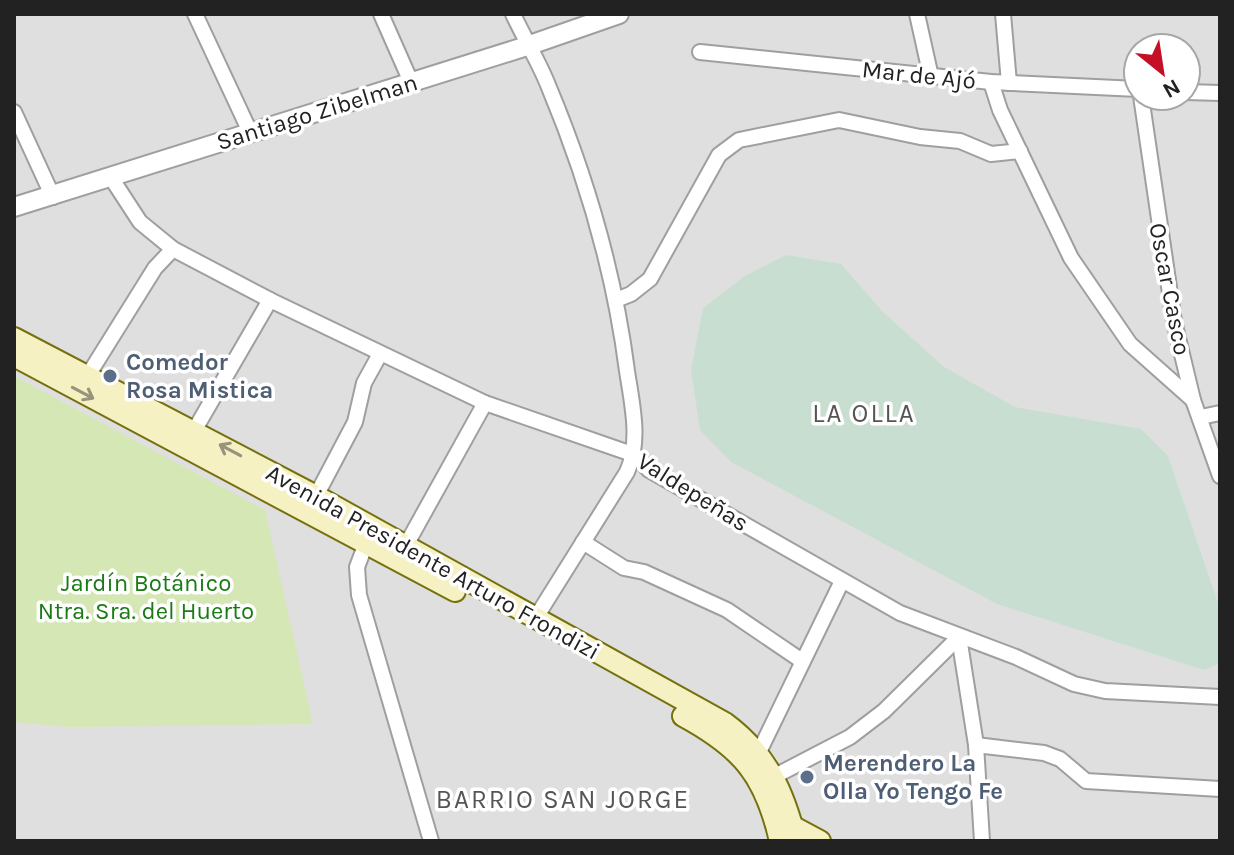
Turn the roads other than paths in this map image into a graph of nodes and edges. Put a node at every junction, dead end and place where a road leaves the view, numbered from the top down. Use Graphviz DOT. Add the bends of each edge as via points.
graph roads {
  1 [pos="195,14"];
  2 [pos="381,14"];
  3 [pos="513,14"];
  4 [pos="917,14"];
  5 [pos="1003,14"];
  6 [pos="612,15"];
  7 [pos="527,46"];
  8 [pos="700,52"];
  9 [pos="931,77"];
  10 [pos="411,82"];
  11 [pos="991,82"];
  12 [pos="1009,83"];
  13 [pos="1122,88"];
  14 [pos="14,112"];
  15 [pos="1143,112"];
  16 [pos="250,132"];
  17 [pos="1020,151"];
  18 [pos="112,179"];
  19 [pos="53,197"];
  20 [pos="14,207"];
  21 [pos="173,249"];
  22 [pos="270,300"];
  23 [pos="616,300"];
  24 [pos="14,338"];
  25 [pos="380,354"];
  26 [pos="14,356"];
  27 [pos="87,377"];
  28 [pos="1193,400"];
  29 [pos="485,403"];
  30 [pos="1220,413"];
  31 [pos="1201,417"];
  32 [pos="180,431"];
  33 [pos="635,455"];
  34 [pos="1220,476"];
  35 [pos="316,496"];
  36 [pos="370,535"];
  37 [pos="583,542"];
  38 [pos="405,547"];
  39 [pos="842,581"];
  40 [pos="535,619"];
  41 [pos="959,637"];
  42 [pos="802,661"];
  43 [pos="1220,697"];
  44 [pos="976,745"];
  45 [pos="759,752"];
  46 [pos="775,776"];
  47 [pos="1220,789"];
  48 [pos="789,836"];
  49 [pos="431,841"];
  50 [pos="820,841"];
  51 [pos="982,841"];
  1 -- 16 [label="street"];
  2 -- 10 [label="street"];
  3 -- 7 [label="street"];
  4 -- 9 [label="street"];
  5 -- 12 [label="street"];
  6 -- 7 [label="street, Santiago Zibelman"];
  7 -- 10 [label="street, Santiago Zibelman"];
  7 -- 23 [label="street" via="580,164"];
  8 -- 9 [label="street, Mar de Ajó"];
  9 -- 11 [label="street, Mar de Ajó"];
  10 -- 16 [label="street, Santiago Zibelman"];
  11 -- 12 [label="street, Mar de Ajó"];
  11 -- 17 [label="street"];
  12 -- 13 [label="street, Mar de Ajó"];
  14 -- 19 [label="street"];
  15 -- 28 [label="street, Oscar Casco" via="1160,244"];
  16 -- 18 [label="street, Santiago Zibelman"];
  17 -- 23 [label="street" via="991,154 960,141 839,120 739,140 719,155 650,279"];
  17 -- 28 [label="street" via="1071,258 1097,297 1130,344"];
  18 -- 19 [label="street, Santiago Zibelman"];
  18 -- 21 [label="street, Valdepeñas" via="140,222"];
  19 -- 20 [label="street, Santiago Zibelman"];
  21 -- 22 [label="street, Valdepeñas"];
  21 -- 27 [label="street" via="148,278"];
  22 -- 25 [label="street, Valdepeñas"];
  22 -- 32 [label="street"];
  23 -- 33 [label="street"];
  24 -- 27 [label="main road, Avenida Presidente Arturo Frondizi"];
  25 -- 29 [label="street, Valdepeñas"];
  25 -- 35 [label="street" via="364,383 355,422"];
  26 -- 32 [label="main road, Avenida Presidente Arturo Frondizi, one-way"];
  27 -- 32 [label="main road, Avenida Presidente Arturo Frondizi"];
  28 -- 31 [label="street, Oscar Casco"];
  29 -- 33 [label="street, Valdepeñas"];
  29 -- 38 [label="street"];
  30 -- 31 [label="street"];
  31 -- 34 [label="street, Oscar Casco"];
  35 -- 32 [label="main road, Avenida Presidente Arturo Frondizi, one-way"];
  32 -- 36 [label="main road, Avenida Presidente Arturo Frondizi"];
  33 -- 37 [label="street"];
  33 -- 39 [label="street, Valdepeñas" via="649,470"];
  35 -- 36 [label="main road, Avenida Presidente Arturo Frondizi"];
  36 -- 38 [label="main road, Avenida Presidente Arturo Frondizi"];
  36 -- 48 [label="main road, Avenida Presidente Arturo Frondizi" via="710,732 752,769"];
  36 -- 49 [label="street" via="357,567 359,595"];
  37 -- 40 [label="street"];
  37 -- 42 [label="street" via="624,568 727,610"];
  38 -- 40 [label="main road, Avenida Presidente Arturo Frondizi"];
  39 -- 41 [label="street, Valdepeñas"];
  39 -- 42 [label="street"];
  40 -- 45 [label="main road, Avenida Presidente Arturo Frondizi" via="725,723"];
  41 -- 43 [label="street, Valdepeñas" via="1084,687"];
  41 -- 44 [label="street"];
  41 -- 46 [label="street" via="850,737"];
  42 -- 45 [label="street"];
  44 -- 47 [label="street" via="1044,753 1086,781"];
  44 -- 51 [label="street"];
  45 -- 46 [label="main road, Avenida Presidente Arturo Frondizi"];
  46 -- 48 [label="main road, Avenida Presidente Arturo Frondizi"];
  48 -- 50 [label="main road"];
}
